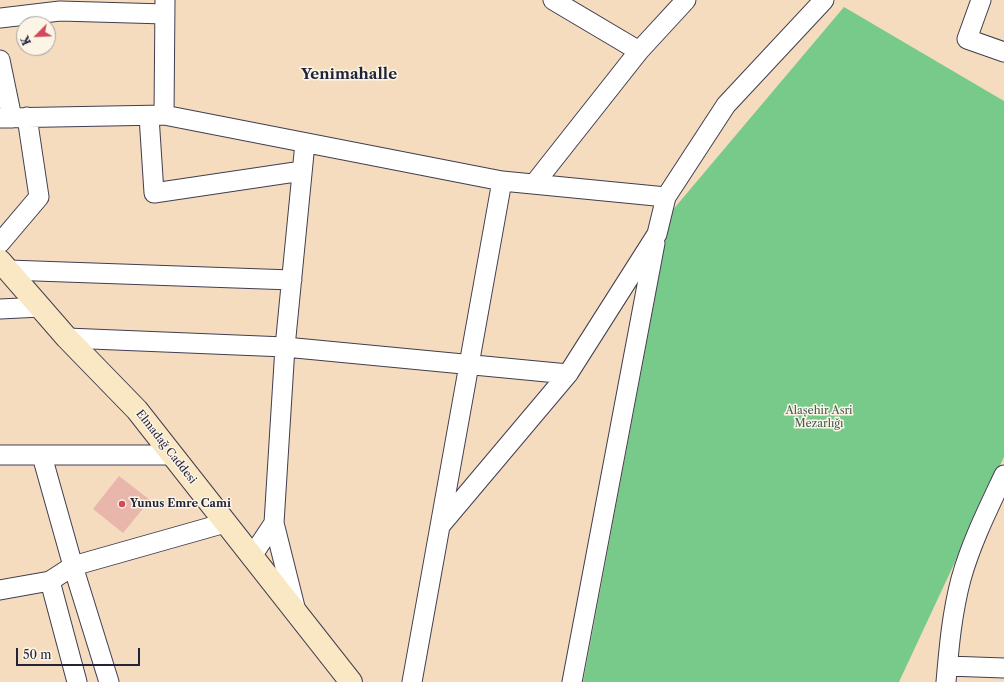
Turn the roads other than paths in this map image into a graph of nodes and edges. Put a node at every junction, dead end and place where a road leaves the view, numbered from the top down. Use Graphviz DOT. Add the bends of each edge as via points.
graph roads {
  1 [pos="553,0"];
  2 [pos="686,0"];
  3 [pos="824,0"];
  4 [pos="981,0"];
  5 [pos="61,6"];
  6 [pos="165,7"];
  7 [pos="0,18"];
  8 [pos="639,51"];
  9 [pos="1004,52"];
  10 [pos="0,60"];
  11 [pos="156,116"];
  12 [pos="13,118"];
  13 [pos="305,143"];
  14 [pos="302,171"];
  15 [pos="502,181"];
  16 [pos="534,184"];
  17 [pos="666,197"];
  18 [pos="657,234"];
  19 [pos="0,243"];
  20 [pos="4,265"];
  21 [pos="292,280"];
  22 [pos="41,307"];
  23 [pos="0,309"];
  24 [pos="67,338"];
  25 [pos="285,347"];
  26 [pos="469,364"];
  27 [pos="568,374"];
  28 [pos="0,455"];
  29 [pos="172,455"];
  30 [pos="42,456"];
  31 [pos="1004,475"];
  32 [pos="225,523"];
  33 [pos="274,523"];
  34 [pos="440,526"];
  35 [pos="252,556"];
  36 [pos="73,566"];
  37 [pos="50,581"];
  38 [pos="0,590"];
  39 [pos="296,612"];
  40 [pos="1004,668"];
  41 [pos="947,674"];
  42 [pos="77,682"];
  43 [pos="109,682"];
  44 [pos="351,682"];
  45 [pos="412,682"];
  46 [pos="572,682"];
  1 -- 8 [label="street"];
  2 -- 8 [label="street"];
  3 -- 17 [label="street" via="726,105"];
  4 -- 9 [label="street" via="967,39"];
  5 -- 6 [label="street"];
  5 -- 7 [label="street"];
  6 -- 11 [label="street"];
  8 -- 16 [label="street"];
  10 -- 12 [label="street"];
  11 -- 12 [label="street"];
  11 -- 13 [label="street"];
  11 -- 14 [label="street" via="154,193"];
  12 -- 19 [label="street" via="39,197"];
  13 -- 14 [label="street"];
  13 -- 15 [label="street"];
  14 -- 21 [label="street"];
  15 -- 16 [label="street"];
  15 -- 26 [label="street"];
  16 -- 17 [label="street"];
  17 -- 18 [label="street"];
  18 -- 27 [label="street"];
  18 -- 46 [label="street"];
  20 -- 21 [label="street"];
  20 -- 22 [label="street, Elmadağ Caddesi"];
  21 -- 25 [label="street"];
  22 -- 23 [label="street"];
  22 -- 24 [label="street, Elmadağ Caddesi"];
  24 -- 25 [label="street"];
  24 -- 29 [label="street, Elmadağ Caddesi" via="137,410"];
  25 -- 26 [label="street"];
  25 -- 33 [label="street"];
  26 -- 27 [label="street"];
  26 -- 34 [label="street"];
  27 -- 34 [label="street"];
  28 -- 30 [label="street"];
  29 -- 30 [label="street"];
  29 -- 32 [label="street, Elmadağ Caddesi"];
  30 -- 36 [label="street"];
  31 -- 41 [label="street" via="979,527 961,579 952,617"];
  32 -- 35 [label="street, Elmadağ Caddesi"];
  32 -- 36 [label="street"];
  33 -- 35 [label="street"];
  33 -- 39 [label="street"];
  34 -- 45 [label="street"];
  35 -- 39 [label="street, Elmadağ Caddesi"];
  36 -- 37 [label="street"];
  36 -- 43 [label="street"];
  37 -- 38 [label="street"];
  37 -- 42 [label="street"];
  39 -- 44 [label="street, Elmadağ Caddesi"];
  40 -- 41 [label="street"];
}
